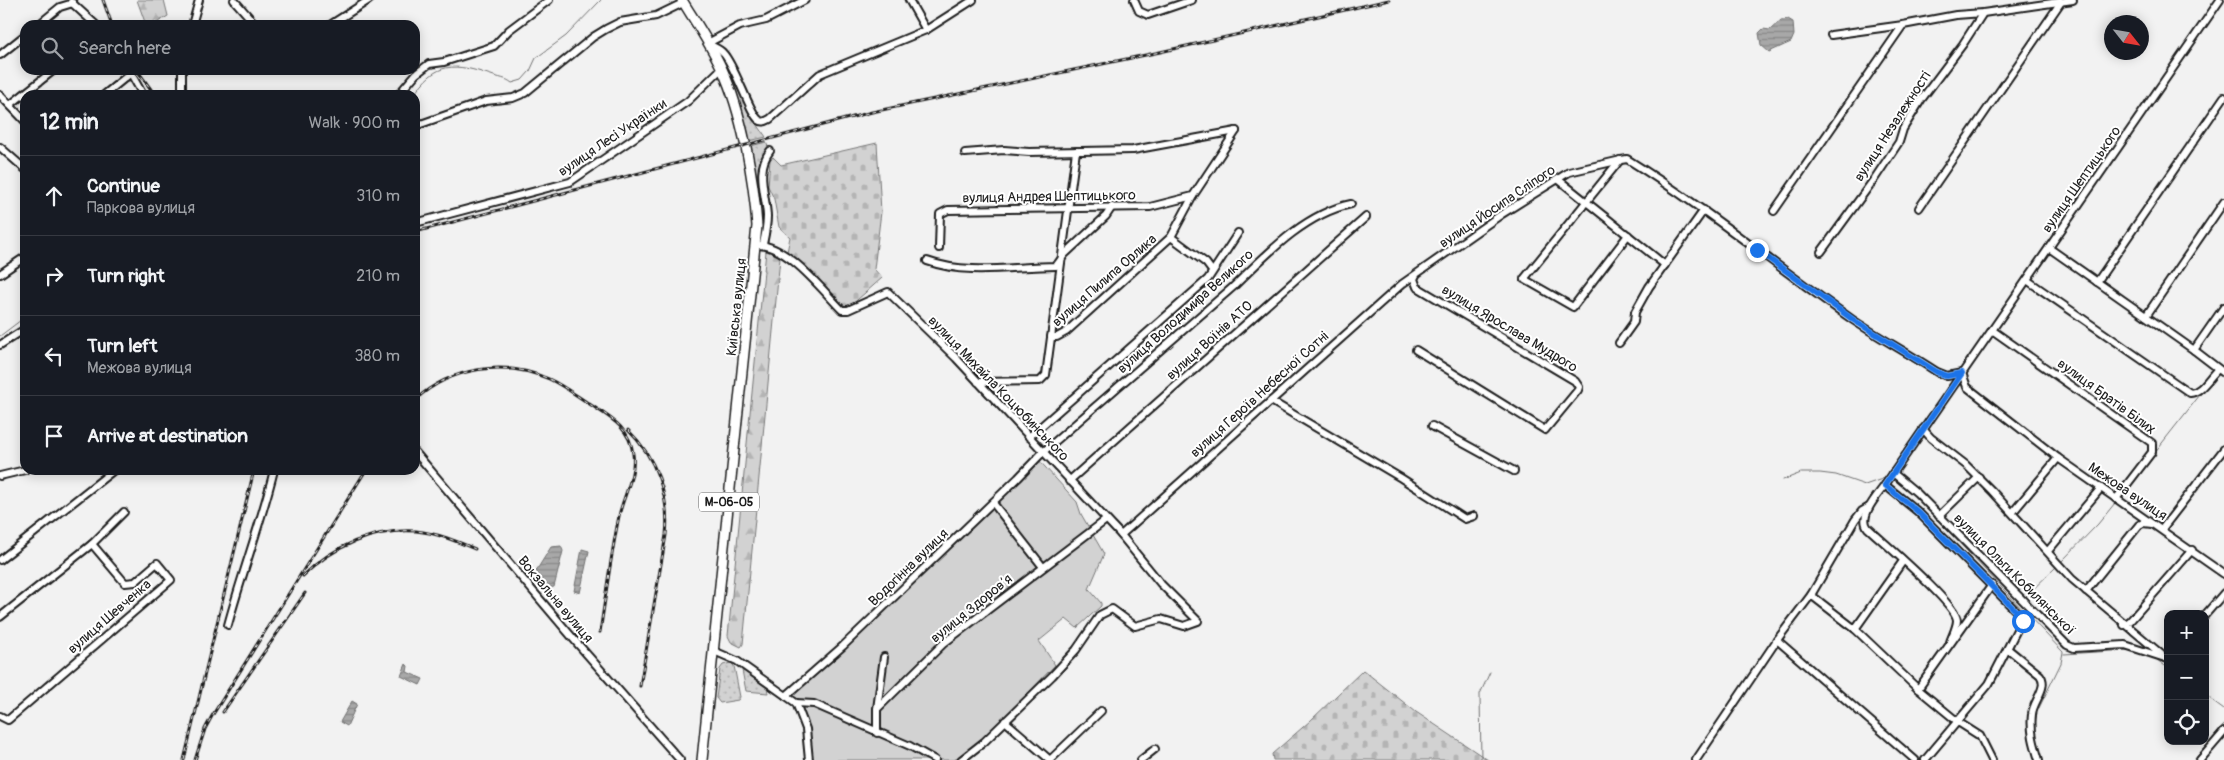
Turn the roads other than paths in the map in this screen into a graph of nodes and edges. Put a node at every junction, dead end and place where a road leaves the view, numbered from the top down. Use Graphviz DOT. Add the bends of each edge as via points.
graph roads {
  1 [pos="199,0"];
  2 [pos="234,0"];
  3 [pos="369,0"];
  4 [pos="548,0"];
  5 [pos="805,0"];
  6 [pos="909,0"];
  7 [pos="973,0"];
  8 [pos="1134,0"];
  9 [pos="1192,0"];
  10 [pos="2074,0"];
  11 [pos="2220,0"];
  12 [pos="682,1"];
  13 [pos="71,2"];
  14 [pos="2061,2"];
  15 [pos="1983,13"];
  16 [pos="44,20"];
  17 [pos="91,20"];
  18 [pos="193,20"];
  19 [pos="252,20"];
  20 [pos="338,20"];
  21 [pos="1903,26"];
  22 [pos="926,30"];
  23 [pos="1831,35"];
  24 [pos="20,39"];
  25 [pos="708,44"];
  26 [pos="0,55"];
  27 [pos="722,68"];
  28 [pos="420,71"];
  29 [pos="48,75"];
  30 [pos="127,75"];
  31 [pos="132,75"];
  32 [pos="182,75"];
  33 [pos="415,75"];
  34 [pos="29,90"];
  35 [pos="110,90"];
  36 [pos="141,90"];
  37 [pos="182,90"];
  38 [pos="402,90"];
  39 [pos="0,96"];
  40 [pos="20,97"];
  41 [pos="2224,97"];
  42 [pos="10,105"];
  43 [pos="20,116"];
  44 [pos="420,124"];
  45 [pos="0,147"];
  46 [pos="770,151"];
  47 [pos="1076,151"];
  48 [pos="965,153"];
  49 [pos="1621,160"];
  50 [pos="20,165"];
  51 [pos="1559,180"];
  52 [pos="1193,196"];
  53 [pos="1585,202"];
  54 [pos="2224,202"];
  55 [pos="1351,204"];
  56 [pos="1068,208"];
  57 [pos="1112,208"];
  58 [pos="1702,208"];
  59 [pos="1919,208"];
  60 [pos="1774,211"];
  61 [pos="1366,217"];
  62 [pos="420,222"];
  63 [pos="1238,233"];
  64 [pos="1628,235"];
  65 [pos="1171,237"];
  66 [pos="760,245"];
  67 [pos="939,248"];
  68 [pos="2049,248"];
  69 [pos="1821,252"];
  70 [pos="20,260"];
  71 [pos="1060,260"];
  72 [pos="927,262"];
  73 [pos="1665,264"];
  74 [pos="1212,271"];
  75 [pos="0,274"];
  76 [pos="1416,275"];
  77 [pos="2026,280"];
  78 [pos="2097,282"];
  79 [pos="2224,307"];
  80 [pos="2146,316"];
  81 [pos="1992,330"];
  82 [pos="20,332"];
  83 [pos="1051,337"];
  84 [pos="1619,343"];
  85 [pos="0,345"];
  86 [pos="1416,350"];
  87 [pos="2194,350"];
  88 [pos="2218,369"];
  89 [pos="1962,373"];
  90 [pos="2224,374"];
  91 [pos="978,382"];
  92 [pos="1271,401"];
  93 [pos="1432,426"];
  94 [pos="1923,430"];
  95 [pos="1029,437"];
  96 [pos="2224,450"];
  97 [pos="1043,452"];
  98 [pos="420,458"];
  99 [pos="2058,458"];
  100 [pos="20,471"];
  101 [pos="1514,471"];
  102 [pos="1893,473"];
  103 [pos="108,475"];
  104 [pos="273,475"];
  105 [pos="0,476"];
  106 [pos="1979,477"];
  107 [pos="1069,481"];
  108 [pos="1885,485"];
  109 [pos="2101,488"];
  110 [pos="2116,499"];
  111 [pos="993,503"];
  112 [pos="1870,507"];
  113 [pos="124,512"];
  114 [pos="2012,512"];
  115 [pos="1474,516"];
  116 [pos="1939,516"];
  117 [pos="1106,520"];
  118 [pos="2159,527"];
  119 [pos="1121,535"];
  120 [pos="92,544"];
  121 [pos="2192,550"];
  122 [pos="2048,551"];
  123 [pos="0,560"];
  124 [pos="1903,561"];
  125 [pos="1043,567"];
  126 [pos="2224,574"];
  127 [pos="1992,586"];
  128 [pos="2086,591"];
  129 [pos="2224,593"];
  130 [pos="1810,596"];
  131 [pos="2209,611"];
  132 [pos="0,617"];
  133 [pos="2124,624"];
  134 [pos="228,625"];
  135 [pos="1855,629"];
  136 [pos="1777,640"];
  137 [pos="1950,642"];
  138 [pos="2008,649"];
  139 [pos="714,651"];
  140 [pos="2164,656"];
  141 [pos="884,657"];
  142 [pos="2164,657"];
  143 [pos="1918,689"];
  144 [pos="786,696"];
  145 [pos="796,703"];
  146 [pos="877,709"];
  147 [pos="1101,711"];
  148 [pos="0,716"];
  149 [pos="1005,721"];
  150 [pos="1958,722"];
  151 [pos="2224,732"];
  152 [pos="876,733"];
  153 [pos="1155,749"];
  154 [pos="680,760"];
  155 [pos="702,760"];
  156 [pos="810,760"];
  157 [pos="935,760"];
  158 [pos="960,760"];
  159 [pos="1050,760"];
  160 [pos="1141,760"];
  161 [pos="1696,760"];
  162 [pos="1915,760"];
  163 [pos="1925,760"];
  164 [pos="1992,760"];
  165 [pos="2039,760"];
  166 [pos="2200,760"];
  1 -- 18 [label="street"];
  2 -- 19 [label="street"];
  3 -- 20 [label="street"];
  4 -- 28 [label="street" via="494,46 429,64"];
  5 -- 25 [label="street" via="766,20 740,26"];
  6 -- 22 [label="street"];
  7 -- 22 [label="street"];
  8 -- 9 [label="street" via="1139,12 1148,14"];
  10 -- 14 [label="street"];
  11 -- 68 [label="street, вулиця Шептицького"];
  12 -- 25 [label="highway, Київська вулиця / М-06-05"];
  12 -- 44 [label="street" via="656,16 620,22 606,29 525,93 486,101"];
  13 -- 16 [label="street"];
  13 -- 17 [label="street"];
  14 -- 15 [label="street"];
  14 -- 59 [label="street"];
  15 -- 21 [label="street" via="1956,14"];
  15 -- 69 [label="street, вулиця Незалежності" via="1921,100 1875,178"];
  21 -- 23 [label="street"];
  21 -- 60 [label="street"];
  22 -- 25 [label="street" via="820,74 764,121 755,115 723,52"];
  24 -- 26 [label="street"];
  25 -- 27 [label="highway, Київська вулиця / М-06-05"];
  27 -- 62 [label="street, вулиця Лесі Українки" via="688,101 570,182"];
  27 -- 66 [label="highway, Київська вулиця / М-06-05" via="734,103 751,180"];
  29 -- 34 [label="street"];
  30 -- 35 [label="street"];
  31 -- 36 [label="street"];
  32 -- 37 [label="street"];
  33 -- 38 [label="street"];
  39 -- 42 [label="street"];
  40 -- 42 [label="street"];
  41 -- 78 [label="street"];
  42 -- 43 [label="street"];
  45 -- 50 [label="street"];
  46 -- 66 [label="street" via="762,166 767,218"];
  47 -- 48 [label="street"];
  47 -- 52 [label="street" via="1139,150 1236,131"];
  47 -- 56 [label="street"];
  49 -- 51 [label="street, вулиця Йосипа Сліпого" via="1569,172"];
  49 -- 53 [label="street"];
  49 -- 58 [label="street" via="1627,159"];
  51 -- 53 [label="street"];
  51 -- 76 [label="street, вулиця Йосипа Сліпого" via="1502,214"];
  52 -- 57 [label="street, вулиця Андрея Шептицького" via="1150,207"];
  52 -- 65 [label="street"];
  53 -- 64 [label="street"];
  53 -- 64 [label="street" via="1524,279 1573,307"];
  54 -- 80 [label="street"];
  55 -- 97 [label="street, вулиця Володимира Великого" via="1334,208 1297,230"];
  56 -- 57 [label="street, вулиця Андрея Шептицького"];
  56 -- 67 [label="street, вулиця Андрея Шептицького" via="948,210 940,214"];
  56 -- 71 [label="street"];
  57 -- 71 [label="street"];
  58 -- 73 [label="street"];
  58 -- 89 [label="street" via="1855,321 1937,372 1947,376"];
  61 -- 107 [label="street, вулиця Воїнів АТО"];
  63 -- 74 [label="street"];
  64 -- 73 [label="street"];
  65 -- 74 [label="street, вулиця Пилипа Орлика"];
  65 -- 83 [label="street, вулиця Пилипа Орлика" via="1066,332"];
  66 -- 91 [label="street, вулиця Михайла Коцюбинського" via="784,253 842,310 888,292"];
  66 -- 139 [label="highway, Київська вулиця / М-06-05"];
  68 -- 77 [label="street, вулиця Шептицького"];
  68 -- 78 [label="street"];
  70 -- 75 [label="street"];
  71 -- 72 [label="street" via="1056,266 974,270"];
  71 -- 83 [label="street"];
  73 -- 84 [label="street" via="1640,301 1634,322"];
  74 -- 95 [label="street, вулиця Володимира Великого" via="1208,279 1185,300"];
  76 -- 86 [label="street, вулиця Ярослава Мудрого" via="1417,287 1579,387 1546,430"];
  76 -- 92 [label="street, вулиця Героїв Небесної Сотні"];
  77 -- 81 [label="street, вулиця Шептицького"];
  77 -- 88 [label="street" via="2190,393 2196,393"];
  78 -- 80 [label="street"];
  79 -- 87 [label="street"];
  80 -- 87 [label="street"];
  81 -- 89 [label="street, вулиця Шептицького"];
  81 -- 110 [label="street, вулиця Братів Білих" via="2152,444 2152,452"];
  82 -- 85 [label="street"];
  83 -- 91 [label="street, вулиця Пилипа Орлика" via="1046,375 1040,381"];
  87 -- 88 [label="street"];
  88 -- 90 [label="street"];
  89 -- 94 [label="street, вулиця Шептицького"];
  89 -- 99 [label="street, Межова вулиця" via="1967,387"];
  91 -- 95 [label="street, вулиця Михайла Коцюбинського"];
  92 -- 115 [label="street" via="1465,519"];
  92 -- 119 [label="street, вулиця Героїв Небесної Сотні"];
  93 -- 101 [label="street"];
  94 -- 102 [label="street, вулиця Шептицького"];
  94 -- 106 [label="street"];
  95 -- 97 [label="street, вулиця Михайла Коцюбинського"];
  96 -- 118 [label="street"];
  97 -- 107 [label="street, вулиця Михайла Коцюбинського"];
  97 -- 111 [label="street, Водогінна вулиця"];
  98 -- 154 [label="street, Вокзальна вулиця"];
  99 -- 109 [label="street, Межова вулиця"];
  99 -- 114 [label="street"];
  100 -- 105 [label="street"];
  102 -- 108 [label="street, вулиця Шептицького"];
  102 -- 116 [label="street, вулиця Ольги Кобилянської"];
  103 -- 123 [label="street"];
  104 -- 134 [label="street"];
  106 -- 114 [label="street"];
  106 -- 116 [label="street"];
  107 -- 117 [label="street, вулиця Михайла Коцюбинського"];
  108 -- 112 [label="street, вулиця Шептицького"];
  108 -- 127 [label="street" via="1917,511"];
  109 -- 110 [label="street, Межова вулиця"];
  109 -- 122 [label="street"];
  110 -- 118 [label="street, Межова вулиця"];
  111 -- 125 [label="street"];
  111 -- 144 [label="street, Водогінна вулиця"];
  112 -- 124 [label="street" via="1864,519 1866,526"];
  112 -- 130 [label="street, вулиця Шептицького" via="1855,520"];
  113 -- 120 [label="street"];
  114 -- 122 [label="street"];
  116 -- 142 [label="street, вулиця Ольги Кобилянської" via="2067,645 2074,648 2125,645"];
  117 -- 119 [label="street, вулиця Михайла Коцюбинського"];
  117 -- 125 [label="street, вулиця Здоровʼя"];
  118 -- 121 [label="street, Межова вулиця"];
  118 -- 128 [label="street" via="2139,525"];
  119 -- 149 [label="street, вулиця Михайла Коцюбинського" via="1161,584 1198,621 1184,626 1161,620 1135,626 1112,609 1100,615 1066,663"];
  120 -- 132 [label="street"];
  120 -- 148 [label="street, вулиця Шевченка" via="126,583 135,582 157,563 171,580 8,720"];
  121 -- 126 [label="street, Межова вулиця"];
  121 -- 133 [label="street"];
  122 -- 128 [label="street"];
  124 -- 135 [label="street"];
  124 -- 137 [label="street" via="1954,612 1957,619"];
  125 -- 146 [label="street, вулиця Здоровʼя" via="944,643"];
  127 -- 137 [label="street"];
  127 -- 138 [label="street" via="2023,618"];
  128 -- 133 [label="street"];
  129 -- 131 [label="street"];
  130 -- 135 [label="street"];
  130 -- 136 [label="street, вулиця Шептицького"];
  133 -- 140 [label="street"];
  135 -- 143 [label="street"];
  136 -- 161 [label="street, вулиця Шептицького"];
  136 -- 162 [label="street"];
  137 -- 143 [label="street"];
  138 -- 150 [label="street" via="1988,684"];
  138 -- 165 [label="street" via="2040,674 2043,680 2031,716"];
  139 -- 144 [label="street" via="737,661"];
  139 -- 155 [label="highway, М-06-05"];
  141 -- 146 [label="street"];
  143 -- 150 [label="street"];
  144 -- 145 [label="street"];
  145 -- 152 [label="street" via="814,704"];
  145 -- 156 [label="street" via="806,729"];
  146 -- 152 [label="street"];
  147 -- 159 [label="street"];
  149 -- 158 [label="street"];
  149 -- 159 [label="street"];
  150 -- 163 [label="street"];
  150 -- 164 [label="street" via="1980,736"];
  151 -- 166 [label="street"];
  152 -- 157 [label="street"];
  153 -- 160 [label="street"];
}
